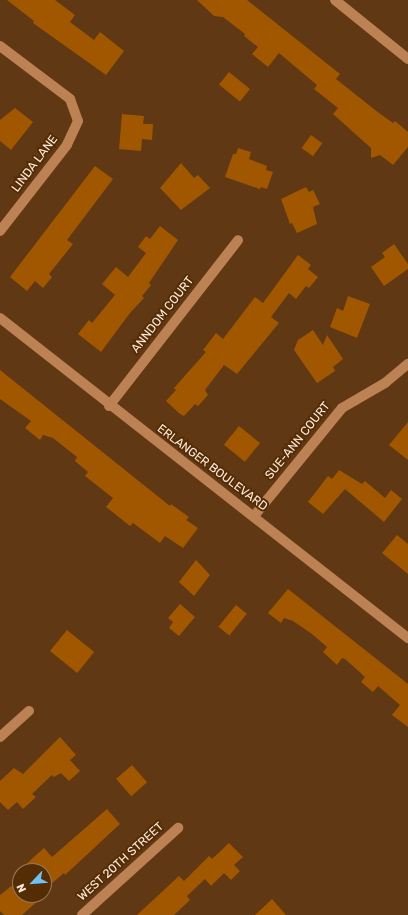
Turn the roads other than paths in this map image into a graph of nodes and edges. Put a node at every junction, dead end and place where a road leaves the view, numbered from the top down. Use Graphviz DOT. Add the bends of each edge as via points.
graph roads {
  1 [pos="335,0"];
  2 [pos="0,46"];
  3 [pos="408,59"];
  4 [pos="0,231"];
  5 [pos="238,240"];
  6 [pos="0,318"];
  7 [pos="408,364"];
  8 [pos="109,406"];
  9 [pos="254,516"];
  10 [pos="408,638"];
  11 [pos="29,711"];
  12 [pos="0,737"];
  13 [pos="178,828"];
  14 [pos="82,915"];
  1 -- 3 [label="street"];
  2 -- 4 [label="street, LINDA LANE" via="70,99 78,121 67,145"];
  5 -- 8 [label="street, ANNDOM COURT"];
  6 -- 8 [label="street, ERLANGER BOULEVARD"];
  7 -- 9 [label="street, SUE-ANN COURT" via="385,383 342,408"];
  8 -- 9 [label="street, ERLANGER BOULEVARD"];
  9 -- 10 [label="street, ERLANGER BOULEVARD"];
  11 -- 12 [label="street"];
  13 -- 14 [label="street, WEST 20TH STREET"];
}
